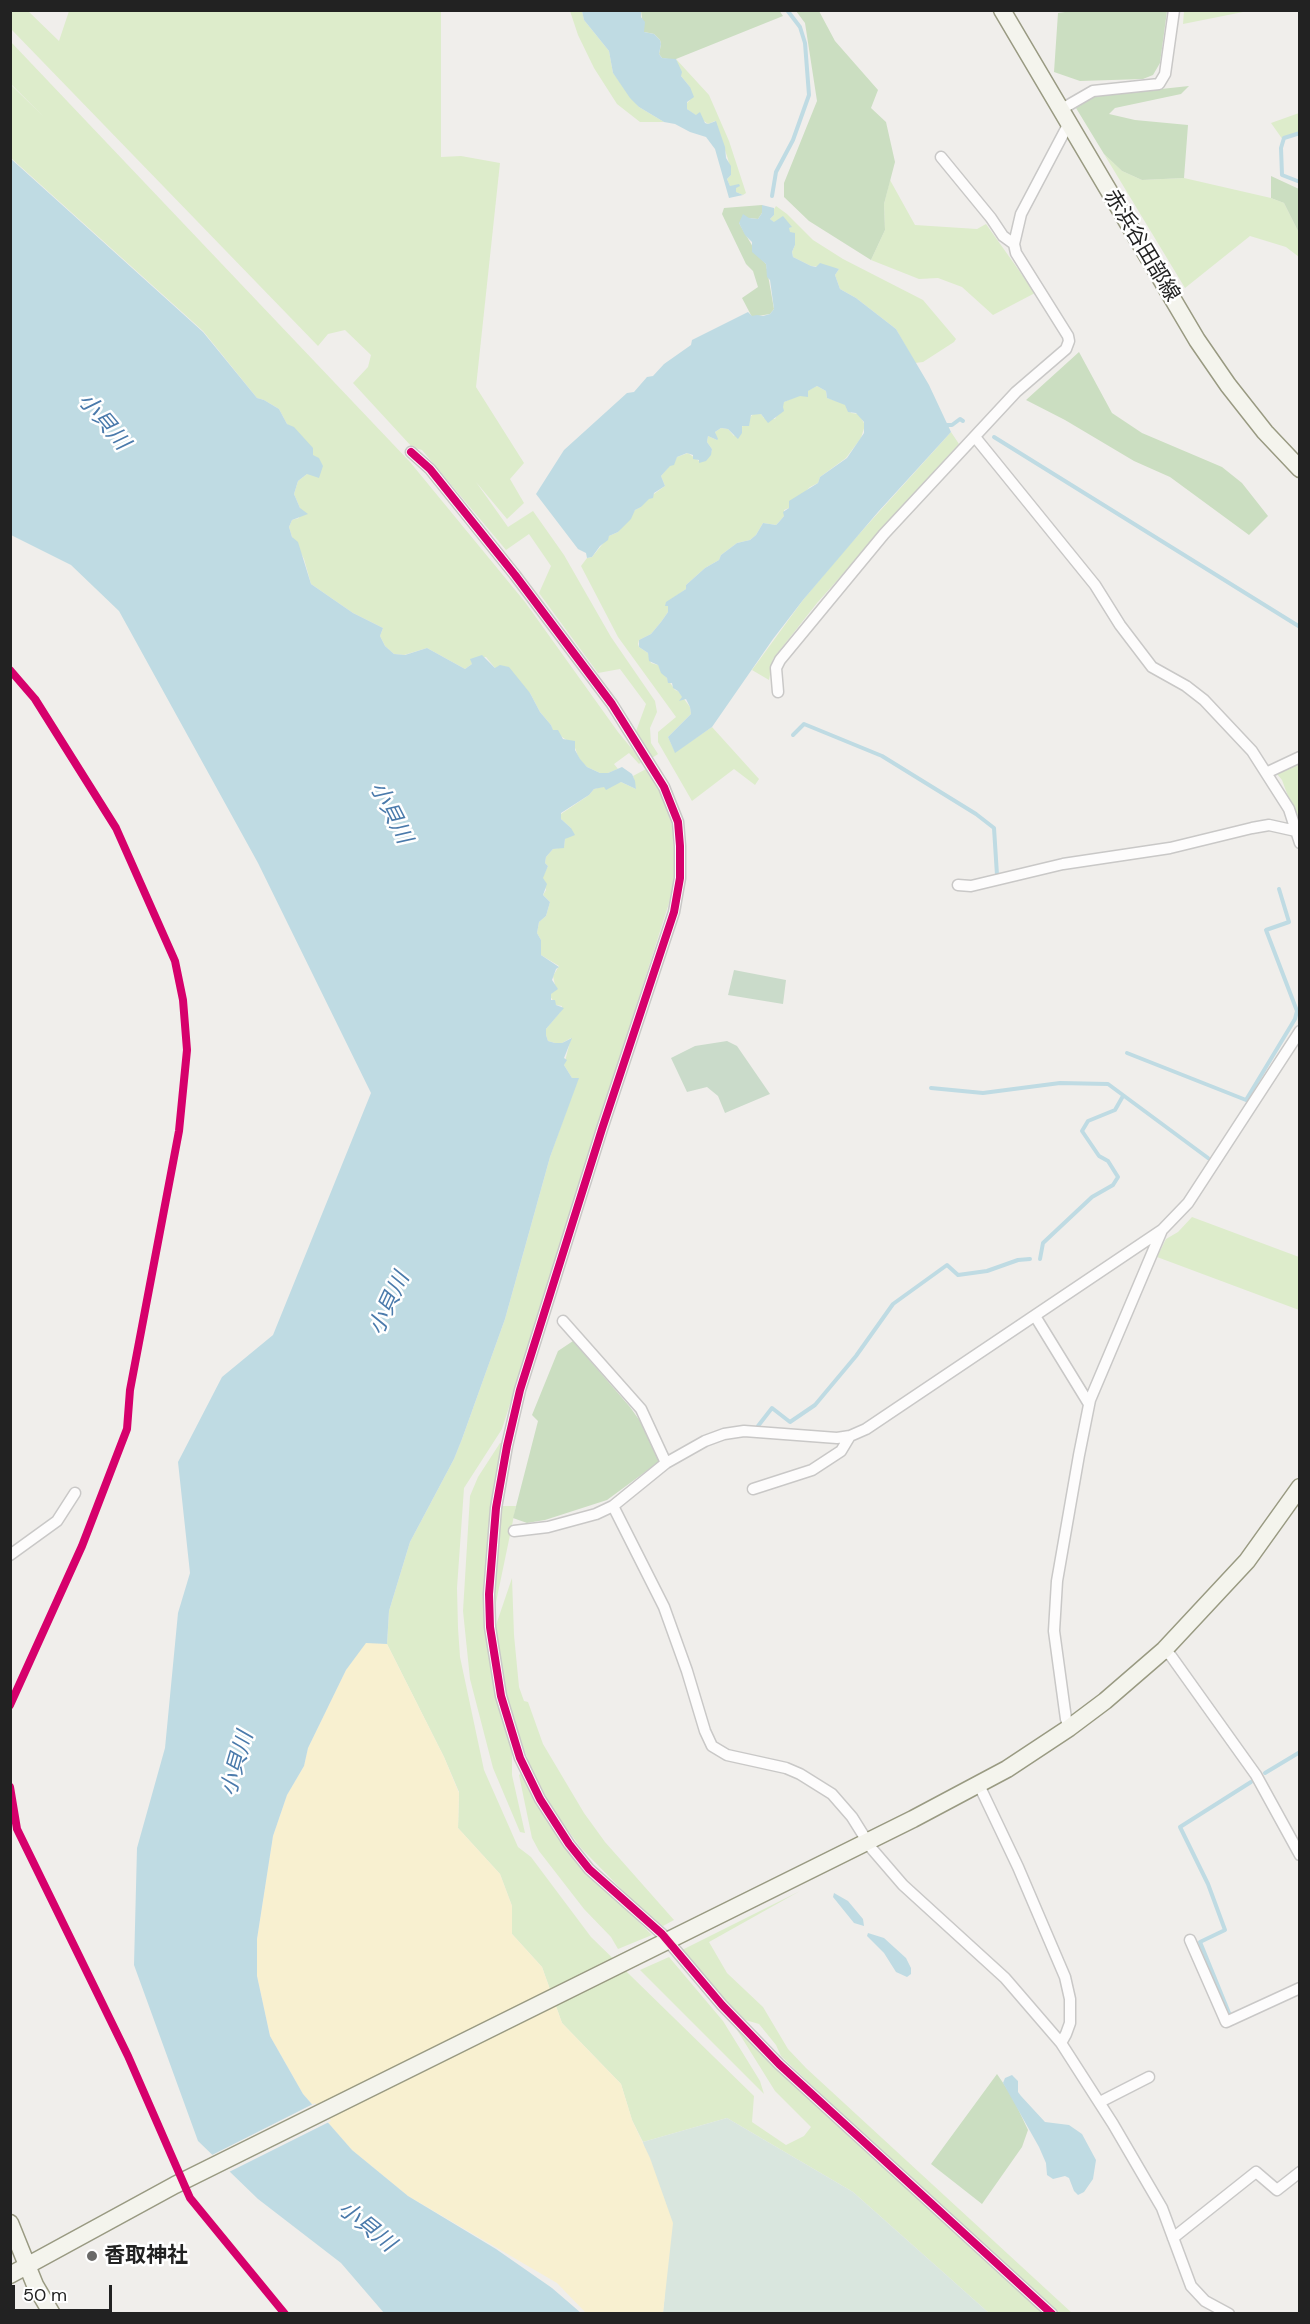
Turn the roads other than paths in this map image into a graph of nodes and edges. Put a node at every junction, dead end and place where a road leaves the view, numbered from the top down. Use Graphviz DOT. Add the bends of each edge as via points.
graph roads {
  1 [pos="1002,10"];
  2 [pos="1174,10"];
  3 [pos="1065,117"];
  4 [pos="941,157"];
  5 [pos="1014,244"];
  6 [pos="975,437"];
  7 [pos="411,452"];
  8 [pos="1299,469"];
  9 [pos="778,692"];
  10 [pos="1299,757"];
  11 [pos="1266,773"];
  12 [pos="1296,831"];
  13 [pos="1299,843"];
  14 [pos="958,885"];
  15 [pos="1299,1031"];
  16 [pos="1162,1230"];
  17 [pos="1035,1316"];
  18 [pos="563,1322"];
  19 [pos="1089,1404"];
  20 [pos="850,1436"];
  21 [pos="666,1463"];
  22 [pos="1299,1487"];
  23 [pos="753,1489"];
  24 [pos="75,1493"];
  25 [pos="613,1506"];
  26 [pos="514,1531"];
  27 [pos="10,1555"];
  28 [pos="1164,1650"];
  29 [pos="1070,1728"];
  30 [pos="979,1785"];
  31 [pos="867,1842"];
  32 [pos="1299,1855"];
  33 [pos="1190,1940"];
  34 [pos="661,1944"];
  35 [pos="1299,1988"];
  36 [pos="1061,2043"];
  37 [pos="1149,2077"];
  38 [pos="1100,2102"];
  39 [pos="1299,2172"];
  40 [pos="10,2223"];
  41 [pos="1173,2238"];
  42 [pos="26,2266"];
  43 [pos="10,2275"];
  44 [pos="52,2313"];
  45 [pos="1052,2313"];
  46 [pos="1229,2313"];
  1 -- 3 [label="street, 赤浜谷田部線"];
  2 -- 3 [label="street" via="1165,74 1159,84 1093,91"];
  3 -- 5 [label="street" via="1021,214"];
  3 -- 8 [label="street, 赤浜谷田部線" via="1197,340 1265,432"];
  4 -- 5 [label="street" via="1003,236"];
  5 -- 6 [label="street" via="1069,341 1066,349 1016,392"];
  6 -- 9 [label="street" via="884,534 791,646 776,668"];
  6 -- 11 [label="street" via="1095,585 1152,667 1204,700 1252,751"];
  7 -- 34 [label="street" via="430,469 515,575 612,704 664,787 678,822 680,878 674,912 520,1390 496,1508 489,1594 501,1696 520,1758 540,1799 589,1869"];
  10 -- 11 [label="street"];
  11 -- 12 [label="street" via="1289,809"];
  12 -- 13 [label="street"];
  12 -- 14 [label="street" via="1269,825 1170,848 1064,864 971,886"];
  15 -- 16 [label="street" via="1188,1203"];
  16 -- 17 [label="street"];
  16 -- 19 [label="street"];
  17 -- 19 [label="street"];
  17 -- 20 [label="street"];
  18 -- 21 [label="street" via="641,1408"];
  19 -- 29 [label="street" via="1057,1581 1054,1631"];
  20 -- 21 [label="street" via="819,1438 733,1432 705,1441"];
  20 -- 23 [label="street" via="841,1451 812,1470"];
  21 -- 25 [label="street"];
  22 -- 28 [label="street" via="1247,1561"];
  24 -- 27 [label="street" via="57,1521"];
  25 -- 26 [label="street" via="548,1527"];
  25 -- 31 [label="street" via="664,1607 712,1746 727,1755 786,1768 821,1785 843,1805"];
  28 -- 29 [label="street"];
  28 -- 32 [label="street" via="1256,1775"];
  29 -- 30 [label="street"];
  30 -- 31 [label="street"];
  30 -- 36 [label="street" via="1065,1977 1070,2023"];
  31 -- 34 [label="street"];
  31 -- 36 [label="street" via="903,1885 1005,1978"];
  33 -- 35 [label="street" via="1226,2022"];
  34 -- 42 [label="street" via="195,2175"];
  34 -- 45 [label="street" via="779,2064"];
  36 -- 38 [label="street"];
  37 -- 38 [label="street"];
  38 -- 41 [label="street" via="1162,2208"];
  39 -- 41 [label="street" via="1276,2190 1256,2172"];
  40 -- 42 [label="street"];
  41 -- 46 [label="street" via="1196,2294"];
  42 -- 43 [label="street"];
  42 -- 44 [label="street"];
}
